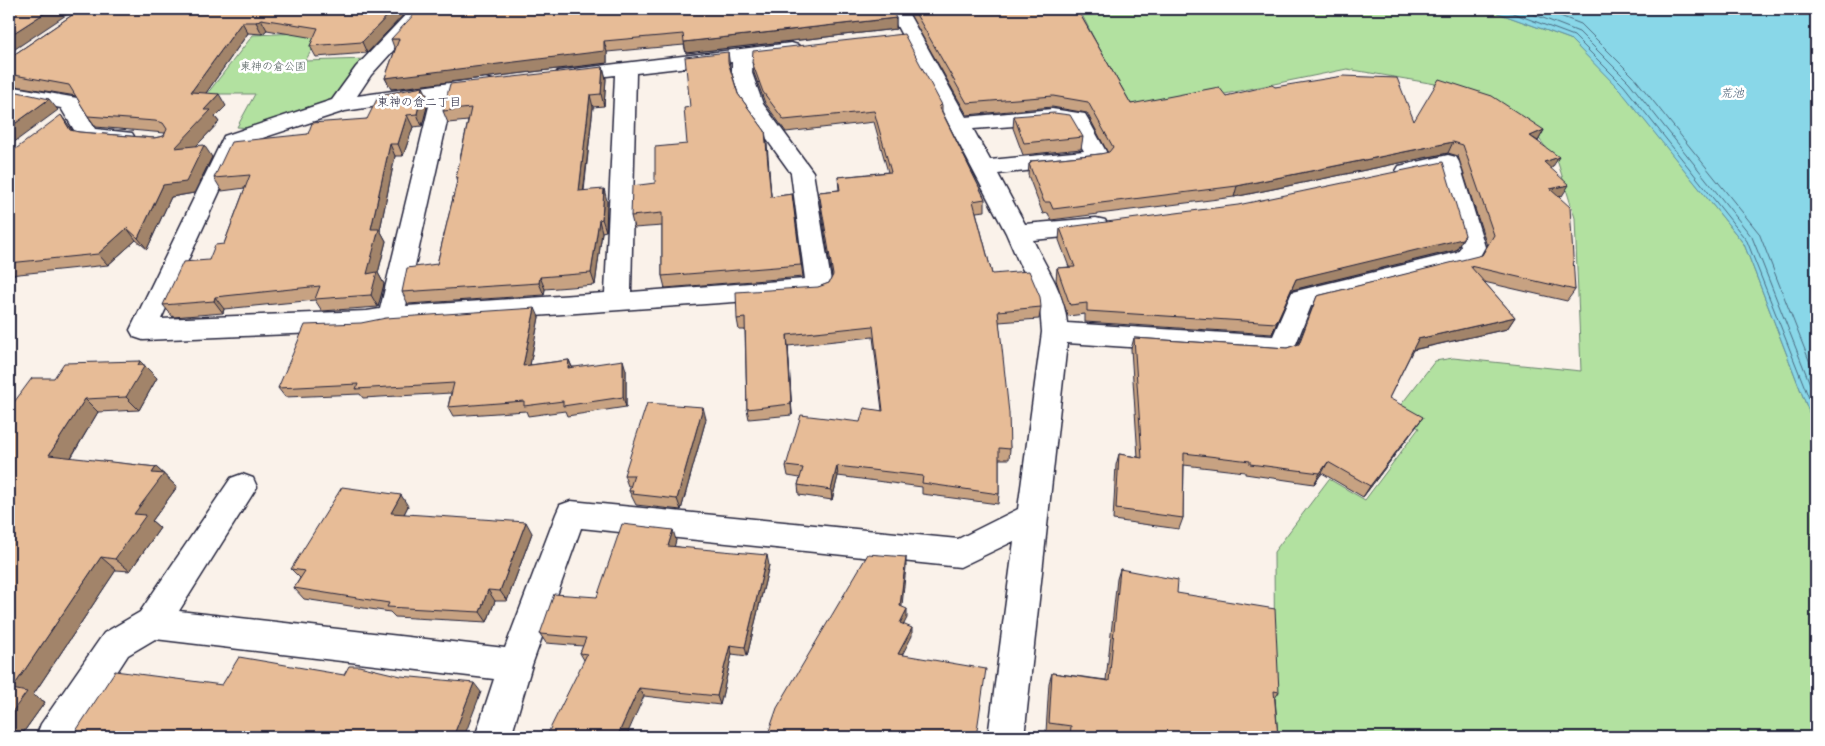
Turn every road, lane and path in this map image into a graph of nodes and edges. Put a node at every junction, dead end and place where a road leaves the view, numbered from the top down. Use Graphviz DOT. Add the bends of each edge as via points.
graph roads {
  1 [pos="421,9"];
  2 [pos="897,9"];
  3 [pos="812,46"];
  4 [pos="743,54"];
  5 [pos="626,68"];
  6 [pos="547,77"];
  7 [pos="508,82"];
  8 [pos="444,89"];
  9 [pos="9,92"];
  10 [pos="340,105"];
  11 [pos="959,124"];
  12 [pos="144,140"];
  13 [pos="984,168"];
  14 [pos="1380,176"];
  15 [pos="1119,223"];
  16 [pos="1018,233"];
  17 [pos="618,302"];
  18 [pos="391,316"];
  19 [pos="1055,332"];
  20 [pos="242,487"];
  21 [pos="1032,517"];
  22 [pos="152,623"];
  23 [pos="516,665"];
  24 [pos="54,737"];
  25 [pos="493,737"];
  26 [pos="1006,737"];
  1 -- 10 [label="street" via="363,72"];
  2 -- 11 [label="street" via="902,37"];
  3 -- 4 [label="street"];
  4 -- 5 [label="street"];
  4 -- 17 [label="street" via="742,74 753,106 802,172 819,287"];
  5 -- 6 [label="street"];
  5 -- 17 [label="street"];
  7 -- 8 [label="street"];
  8 -- 10 [label="street"];
  8 -- 18 [label="street"];
  9 -- 12 [label="street" via="69,103 64,118 88,135"];
  10 -- 18 [label="street" via="232,140 143,330 367,321"];
  11 -- 13 [label="street"];
  11 -- 13 [label="street" via="1052,116 1078,119 1098,157"];
  13 -- 16 [label="street"];
  14 -- 19 [label="street" via="1448,162 1473,247 1466,259 1301,299 1282,347"];
  15 -- 16 [label="street"];
  16 -- 19 [label="street" via="1048,291"];
  17 -- 18 [label="street"];
  19 -- 21 [label="street"];
  20 -- 22 [label="street"];
  21 -- 23 [label="street" via="960,553 571,514"];
  21 -- 26 [label="street"];
  22 -- 23 [label="street"];
  22 -- 24 [label="street" via="116,644"];
  23 -- 25 [label="street"];
}
